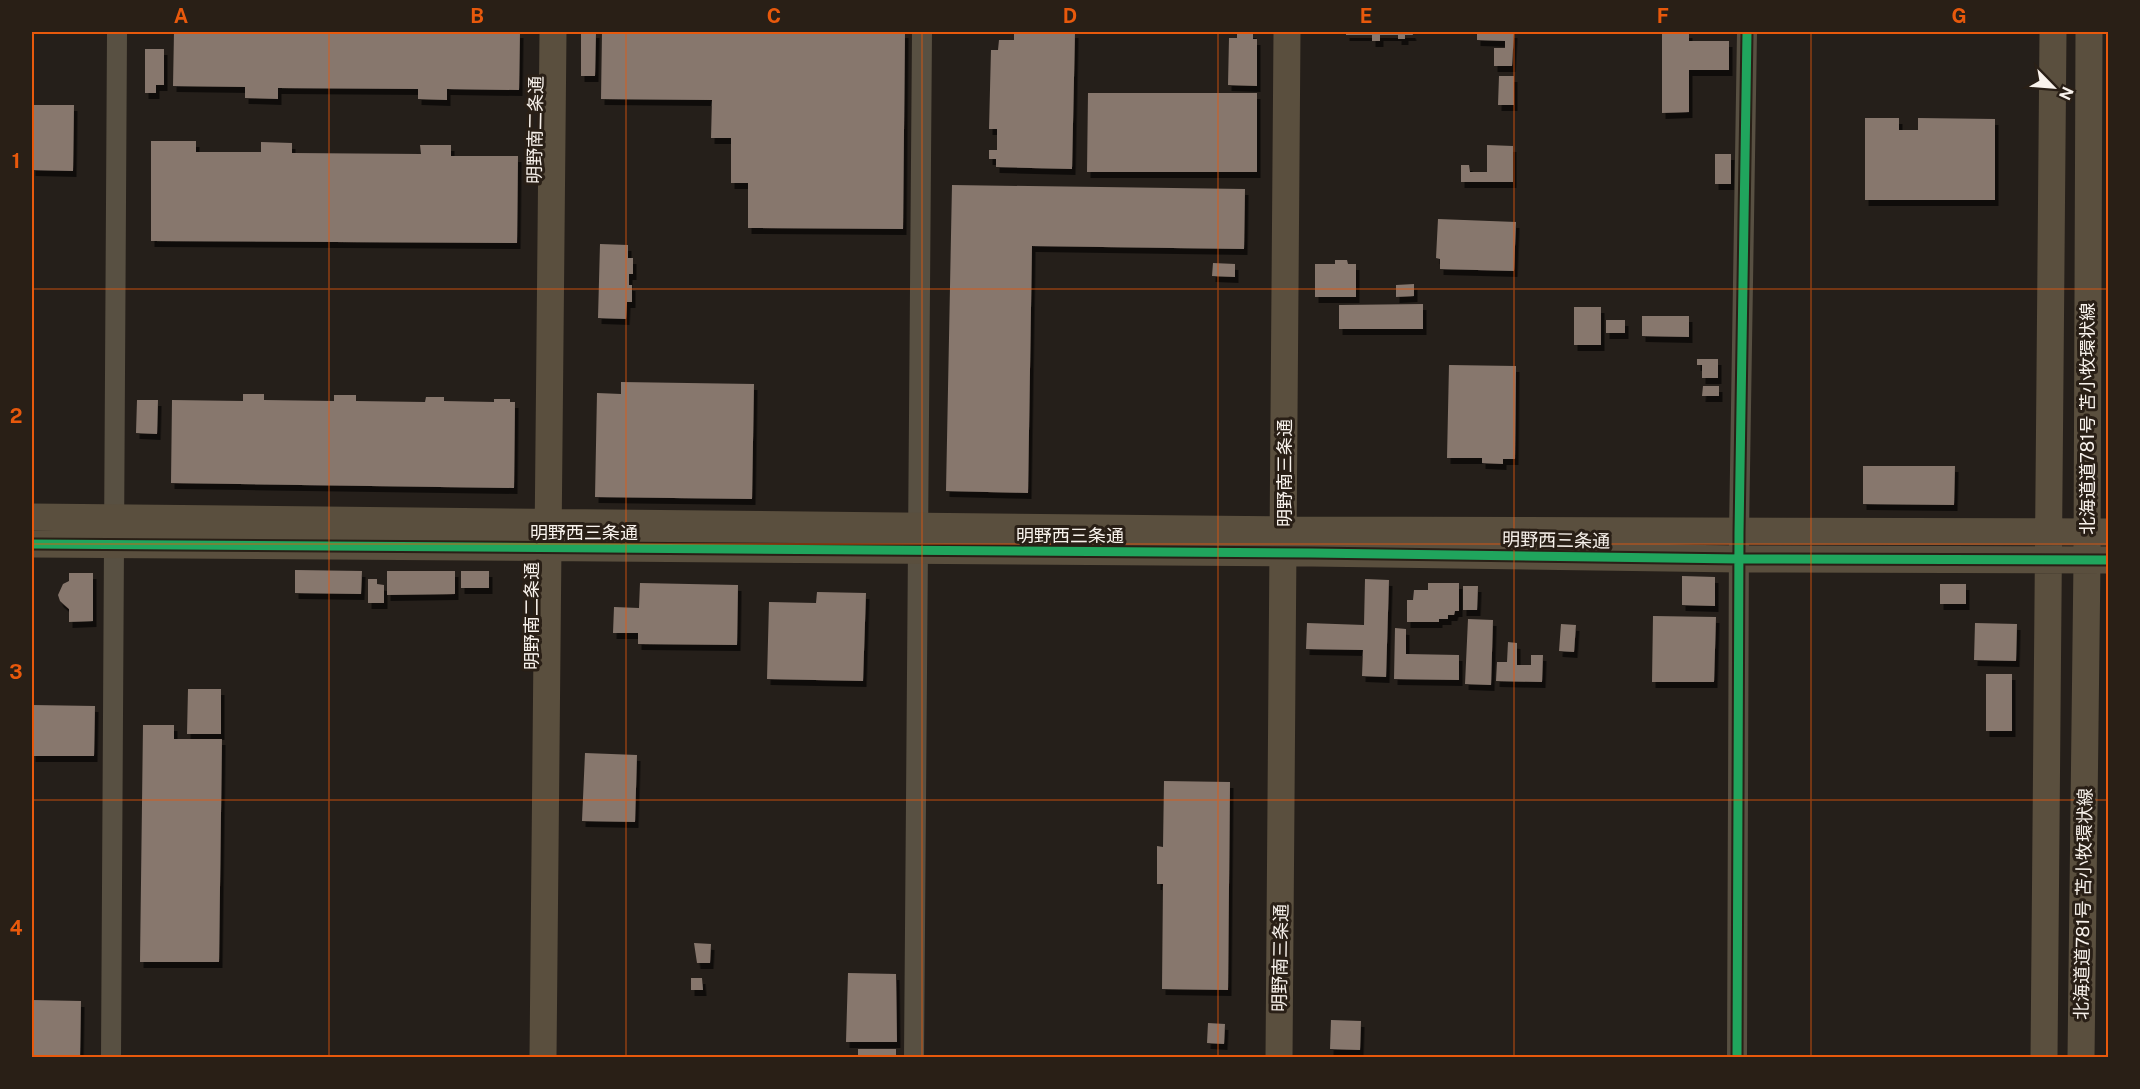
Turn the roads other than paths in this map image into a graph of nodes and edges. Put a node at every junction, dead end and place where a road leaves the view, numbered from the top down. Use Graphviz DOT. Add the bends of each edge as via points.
graph roads {
  1 [pos="117,32"];
  2 [pos="553,32"];
  3 [pos="922,32"];
  4 [pos="1287,32"];
  5 [pos="1747,32"];
  6 [pos="2053,32"];
  7 [pos="2089,32"];
  8 [pos="32,516"];
  9 [pos="116,517"];
  10 [pos="548,522"];
  11 [pos="2048,532"];
  12 [pos="2098,532"];
  13 [pos="919,538"];
  14 [pos="1284,542"];
  15 [pos="32,544"];
  16 [pos="115,544"];
  17 [pos="1739,546"];
  18 [pos="548,549"];
  19 [pos="2098,560"];
  20 [pos="2048,561"];
  21 [pos="111,1058"];
  22 [pos="543,1058"];
  23 [pos="914,1058"];
  24 [pos="1279,1058"];
  25 [pos="1737,1058"];
  26 [pos="2044,1058"];
  27 [pos="2081,1058"];
  1 -- 9 [label="street"];
  2 -- 10 [label="street, 明野南二条通"];
  3 -- 13 [label="street"];
  4 -- 14 [label="street, 明野南三条通"];
  5 -- 17 [label="street"];
  6 -- 11 [label="street, 北海道道781号 苫小牧環状線"];
  7 -- 12 [label="street, 北海道道781号 苫小牧環状線"];
  8 -- 9 [label="street, 明野西三条通"];
  9 -- 10 [label="street, 明野西三条通"];
  9 -- 16 [label="street"];
  10 -- 13 [label="street, 明野西三条通"];
  10 -- 18 [label="street, 明野南二条通"];
  11 -- 12 [label="street, 明野西三条通"];
  11 -- 17 [label="street, 明野西三条通"];
  11 -- 20 [label="street, 北海道道781号 苫小牧環状線"];
  12 -- 19 [label="street, 北海道道781号 苫小牧環状線"];
  13 -- 14 [label="street, 明野西三条通"];
  13 -- 18 [label="street, 明野西三条通"];
  13 -- 23 [label="street"];
  14 -- 17 [label="street, 明野西三条通"];
  14 -- 24 [label="street, 明野南三条通"];
  15 -- 16 [label="street, 明野西三条通"];
  16 -- 18 [label="street, 明野西三条通"];
  16 -- 21 [label="street"];
  17 -- 20 [label="street, 明野西三条通"];
  17 -- 25 [label="street"];
  18 -- 22 [label="street, 明野南二条通"];
  19 -- 20 [label="street, 明野西三条通"];
  19 -- 27 [label="street, 北海道道781号 苫小牧環状線"];
  20 -- 26 [label="street, 北海道道781号 苫小牧環状線"];
}
